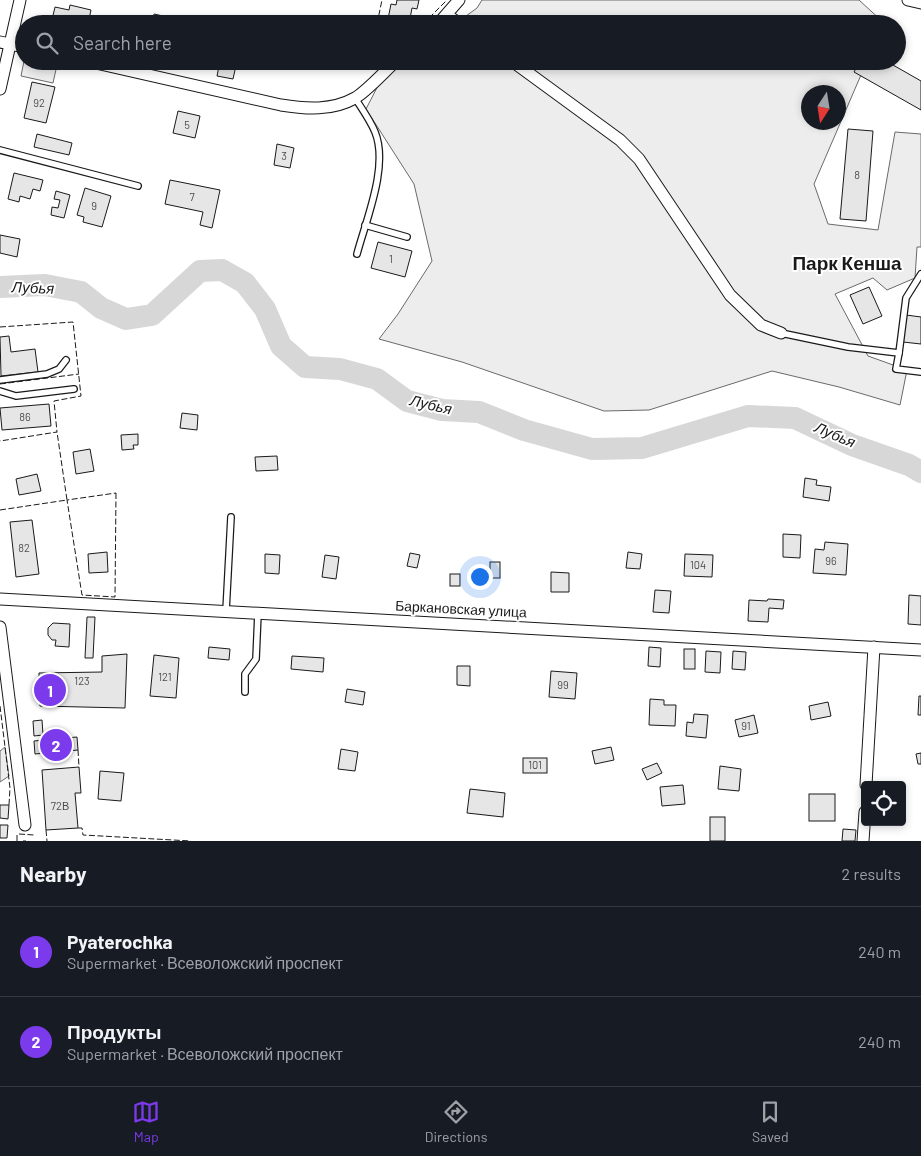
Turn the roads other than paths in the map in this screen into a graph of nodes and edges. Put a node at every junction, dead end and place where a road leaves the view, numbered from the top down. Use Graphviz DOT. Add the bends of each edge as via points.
graph roads {
  1 [pos="20,0"];
  2 [pos="460,0"];
  3 [pos="908,0"];
  4 [pos="921,3"];
  5 [pos="447,15"];
  6 [pos="5,43"];
  7 [pos="127,70"];
  8 [pos="386,70"];
  9 [pos="524,70"];
  10 [pos="0,89"];
  11 [pos="355,98"];
  12 [pos="0,150"];
  13 [pos="138,186"];
  14 [pos="365,225"];
  15 [pos="407,237"];
  16 [pos="357,254"];
  17 [pos="921,274"];
  18 [pos="781,333"];
  19 [pos="899,353"];
  20 [pos="66,360"];
  21 [pos="921,372"];
  22 [pos="0,380"];
  23 [pos="74,389"];
  24 [pos="0,392"];
  25 [pos="231,517"];
  26 [pos="0,599"];
  27 [pos="226,612"];
  28 [pos="258,613"];
  29 [pos="0,627"];
  30 [pos="874,647"];
  31 [pos="921,650"];
  32 [pos="244,692"];
  33 [pos="866,781"];
  34 [pos="25,825"];
  35 [pos="864,826"];
  36 [pos="863,841"];
  1 -- 6 [label="street"];
  2 -- 5 [label="street"];
  3 -- 4 [label="street"];
  6 -- 10 [label="street"];
  7 -- 11 [label="street" via="306,109 331,107"];
  8 -- 11 [label="street"];
  9 -- 18 [label="street" via="620,140 639,159 730,295 762,325"];
  11 -- 14 [label="lane" via="376,132 380,156"];
  12 -- 13 [label="lane"];
  14 -- 15 [label="lane"];
  14 -- 16 [label="lane"];
  17 -- 19 [label="lane" via="906,298"];
  18 -- 19 [label="lane" via="848,347"];
  19 -- 21 [label="lane" via="896,369"];
  20 -- 22 [label="lane" via="59,369 47,374"];
  23 -- 24 [label="lane" via="16,396"];
  25 -- 27 [label="lane"];
  26 -- 27 [label="street, Баркановская улица"];
  27 -- 28 [label="street, Баркановская улица"];
  28 -- 30 [label="street, Баркановская улица"];
  28 -- 32 [label="lane" via="256,659 245,674"];
  29 -- 34 [label="street"];
  30 -- 31 [label="street, Баркановская улица"];
  30 -- 33 [label="street"];
  35 -- 36 [label="street"];
}
